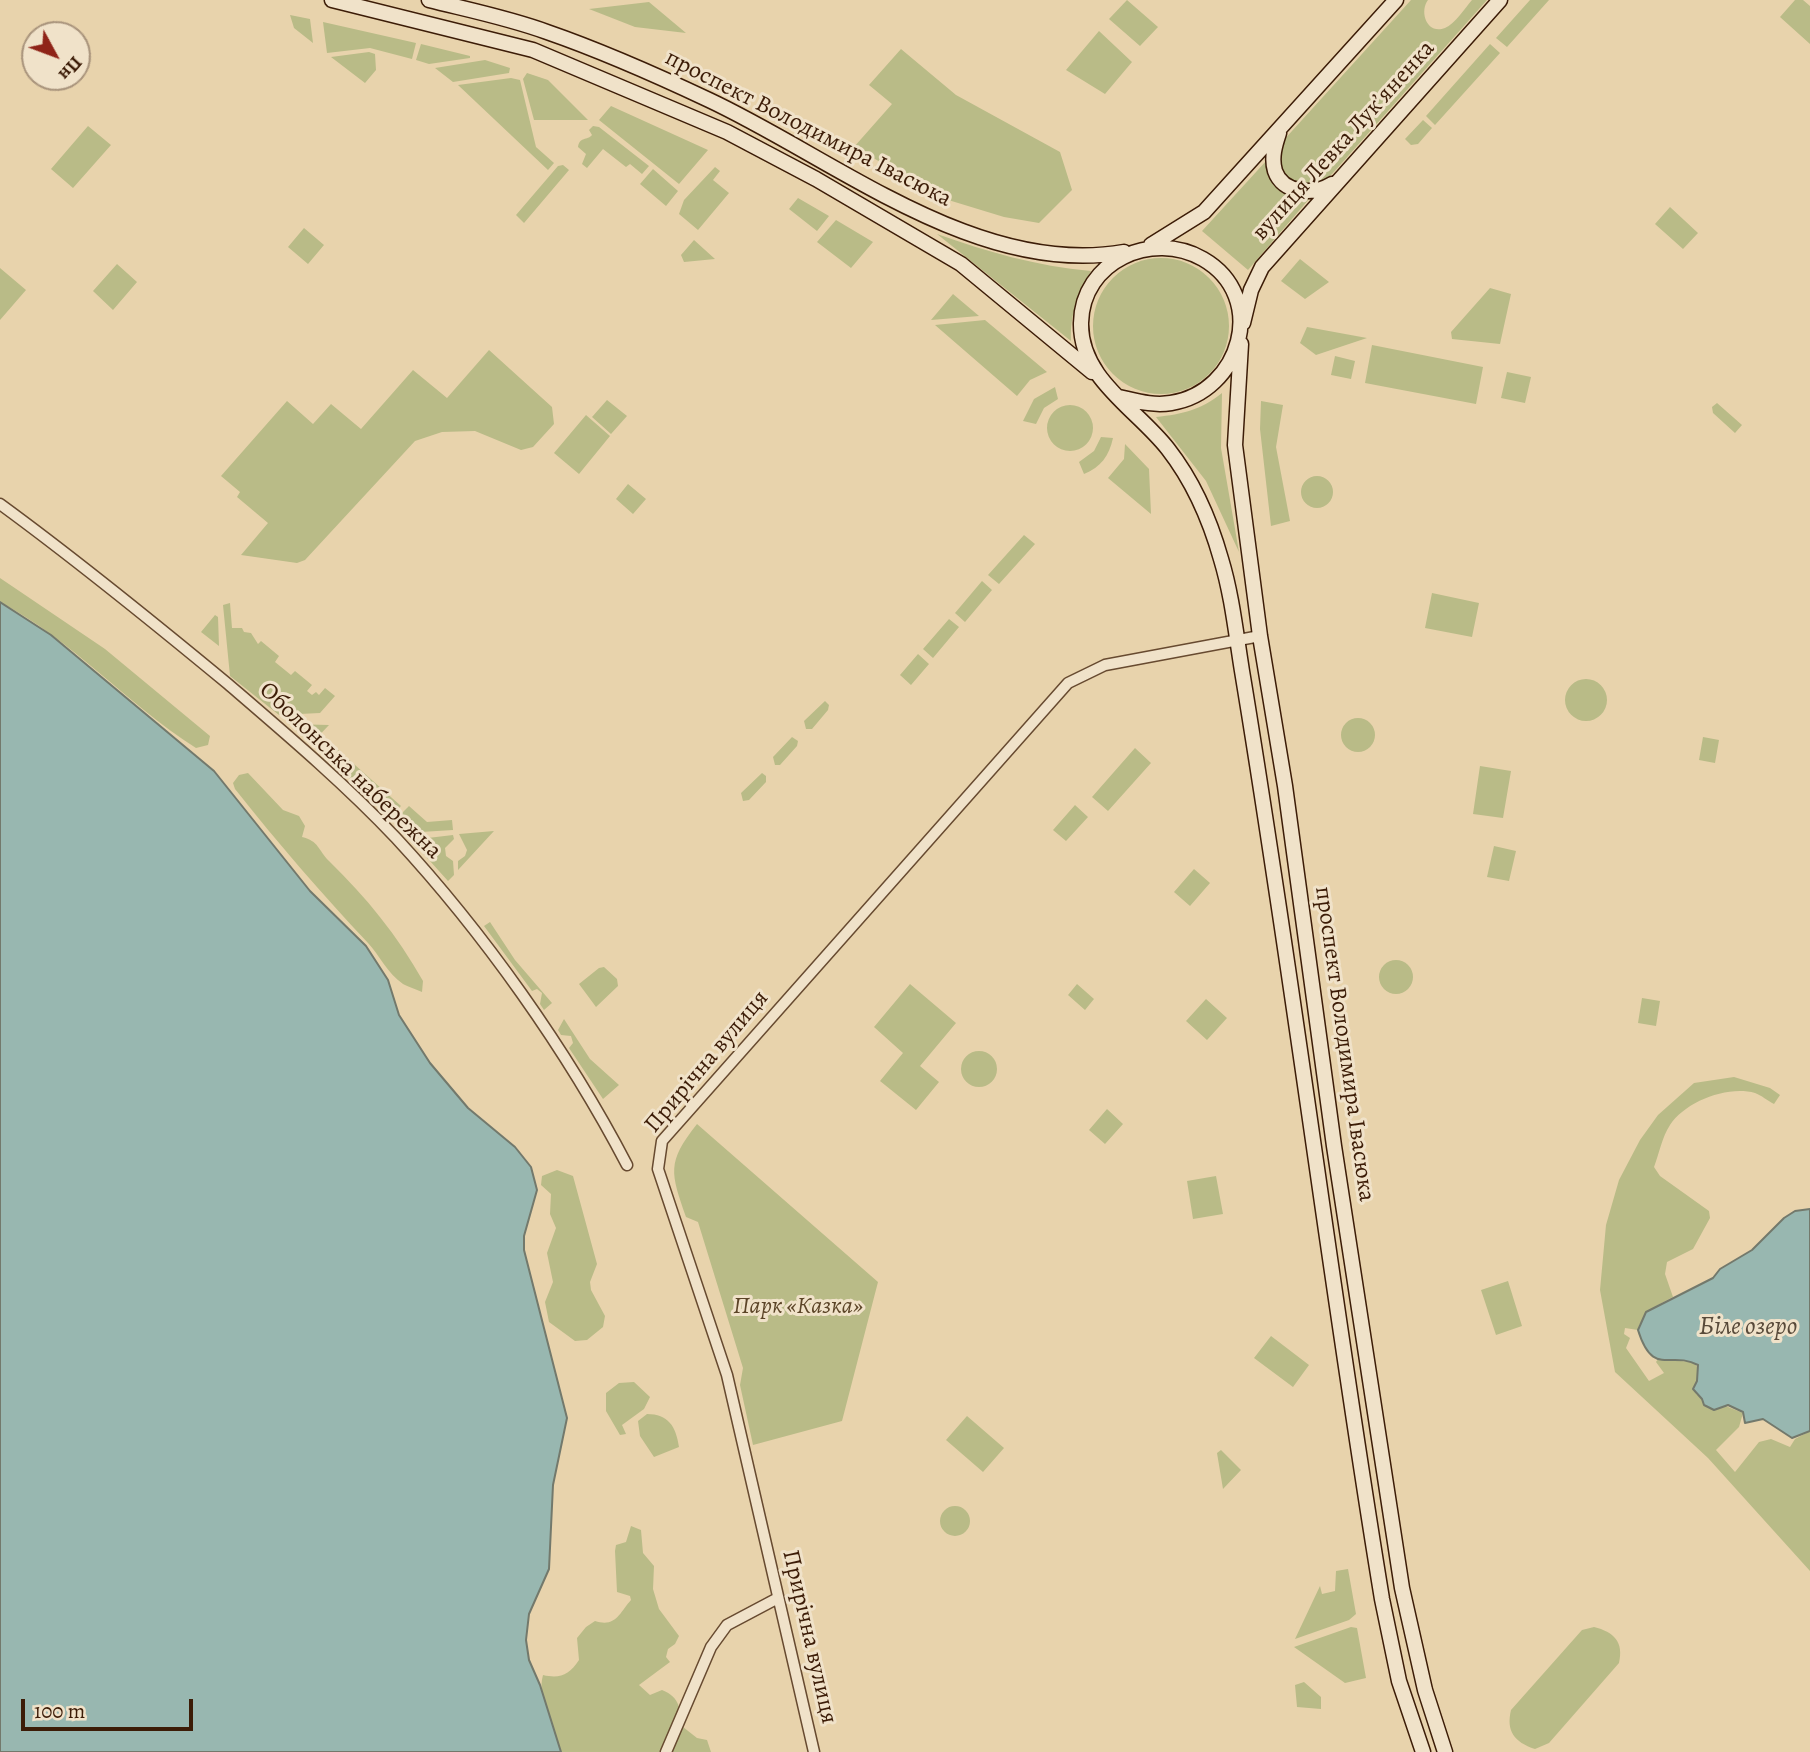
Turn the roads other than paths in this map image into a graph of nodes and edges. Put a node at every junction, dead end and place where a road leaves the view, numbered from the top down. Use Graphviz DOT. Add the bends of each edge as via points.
graph roads {
  1 [pos="332,0"];
  2 [pos="429,0"];
  3 [pos="1396,0"];
  4 [pos="1500,0"];
  5 [pos="1281,128"];
  6 [pos="1338,180"];
  7 [pos="1147,247"];
  8 [pos="1132,251"];
  9 [pos="1242,331"];
  10 [pos="1099,378"];
  11 [pos="1119,397"];
  12 [pos="0,504"];
  13 [pos="1260,636"];
  14 [pos="1237,641"];
  15 [pos="628,1165"];
  16 [pos="778,1598"];
  17 [pos="666,1752"];
  18 [pos="814,1752"];
  19 [pos="1423,1752"];
  20 [pos="1445,1752"];
  1 -- 10 [label="main road, проспект Володимира Івасюка" via="533,50 739,138 961,264"];
  2 -- 8 [label="main road, проспект Володимира Івасюка" via="547,31 614,58 774,132 948,226 1062,257 1092,258"];
  3 -- 5 [label="main road"];
  4 -- 6 [label="main road, вулиця Левка Лукʼяненка"];
  5 -- 6 [label="main road" via="1273,160 1280,180 1297,190 1314,191"];
  5 -- 7 [label="main road" via="1204,212"];
  6 -- 9 [label="main road, вулиця Левка Лукʼяненка" via="1262,267 1251,290"];
  7 -- 8 [label="main road"];
  7 -- 9 [label="main road" via="1170,246 1207,261 1223,276 1236,299"];
  8 -- 10 [label="main road" via="1098,277 1087,294 1082,342"];
  9 -- 11 [label="main road" via="1230,360 1216,379 1196,394 1174,403 1149,404"];
  9 -- 13 [label="main road, проспект Володимира Івасюка" via="1235,444"];
  10 -- 11 [label="main road"];
  11 -- 14 [label="main road, проспект Володимира Івасюка" via="1167,449 1198,499 1222,562"];
  12 -- 15 [label="street, Оболонська набережна" via="78,561 260,711 395,837 443,890 512,982"];
  13 -- 14 [label="street, Прирічна вулиця"];
  13 -- 20 [label="main road, проспект Володимира Івасюка" via="1400,1577 1414,1649"];
  14 -- 16 [label="street, Прирічна вулиця" via="1105,665 1068,683 662,1141 658,1169 727,1375"];
  14 -- 19 [label="main road, проспект Володимира Івасюка" via="1374,1548 1399,1681"];
  16 -- 17 [label="street" via="727,1625 707,1656"];
  16 -- 18 [label="street, Прирічна вулиця"];
}
